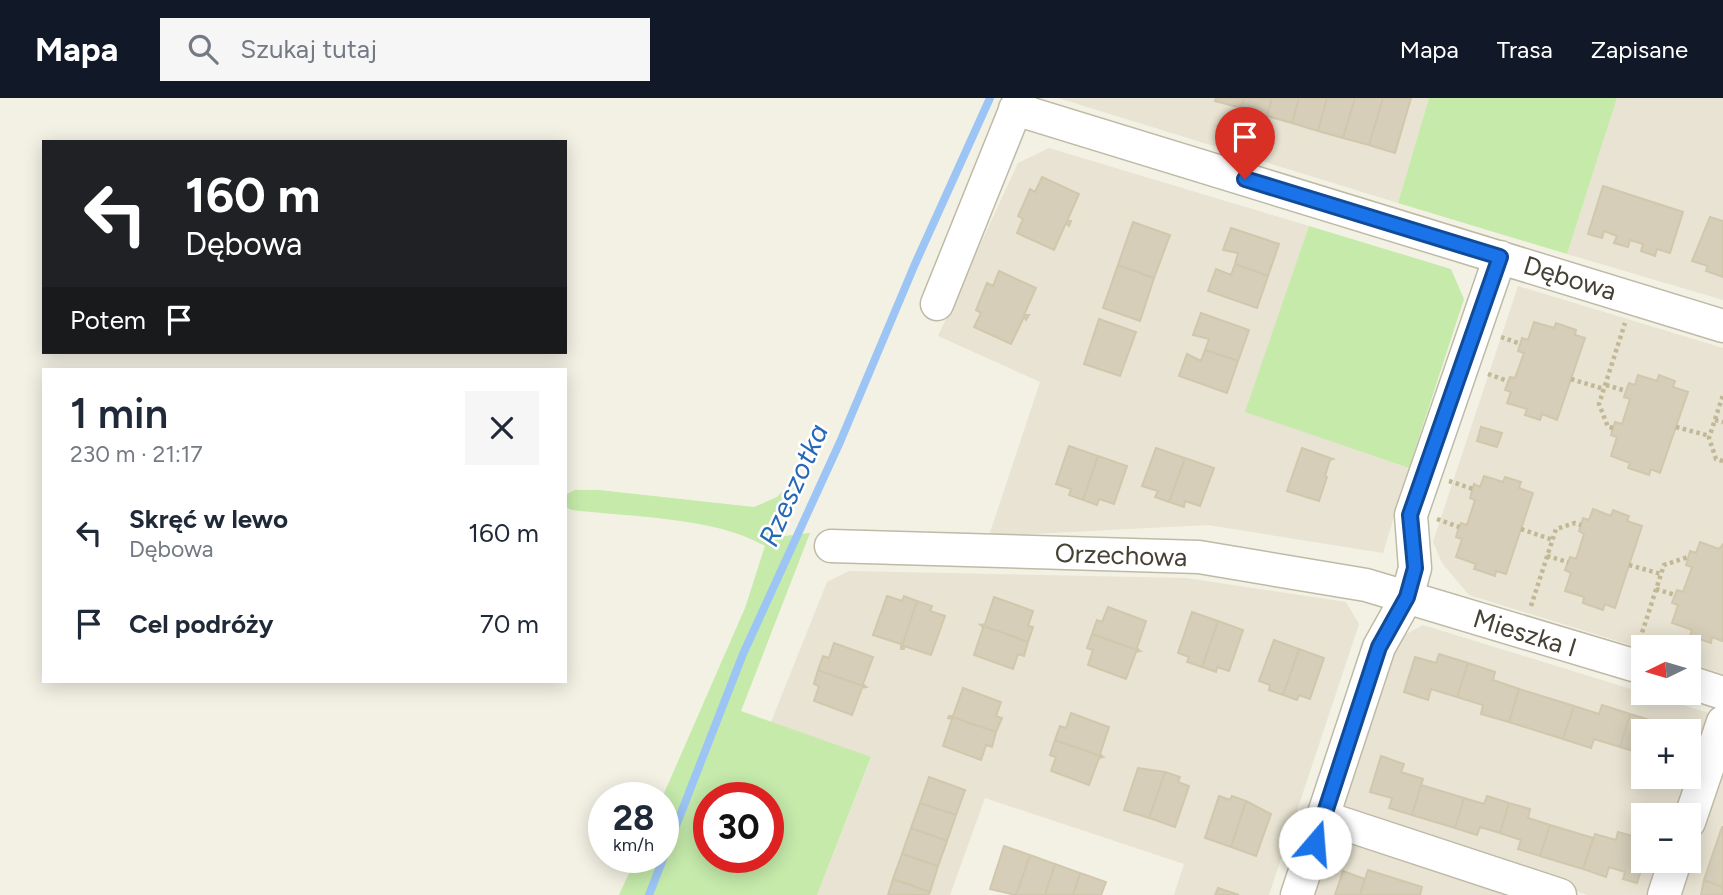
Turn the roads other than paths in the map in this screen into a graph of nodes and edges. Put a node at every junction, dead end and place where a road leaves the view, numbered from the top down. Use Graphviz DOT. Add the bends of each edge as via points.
graph roads {
  1 [pos="1018,103"];
  2 [pos="1500,257"];
  3 [pos="937,304"];
  4 [pos="1723,326"];
  5 [pos="831,545"];
  6 [pos="1407,597"];
  7 [pos="1631,657"];
  8 [pos="1701,686"];
  9 [pos="1723,693"];
  10 [pos="1723,722"];
  11 [pos="1695,803"];
  12 [pos="1323,817"];
  13 [pos="1671,873"];
  14 [pos="1297,895"];
  15 [pos="1560,895"];
  16 [pos="1664,895"];
  1 -- 2 [label="street, Dębowa"];
  1 -- 3 [label="street"];
  2 -- 4 [label="street, Dębowa"];
  2 -- 6 [label="street" via="1410,515 1415,568"];
  5 -- 6 [label="street, Orzechowa" via="1199,557 1366,585"];
  6 -- 7 [label="street, Mieszka I"];
  6 -- 12 [label="street" via="1379,647"];
  8 -- 9 [label="street"];
  10 -- 11 [label="street"];
  12 -- 14 [label="street"];
  12 -- 15 [label="street"];
  13 -- 16 [label="street"];
}
